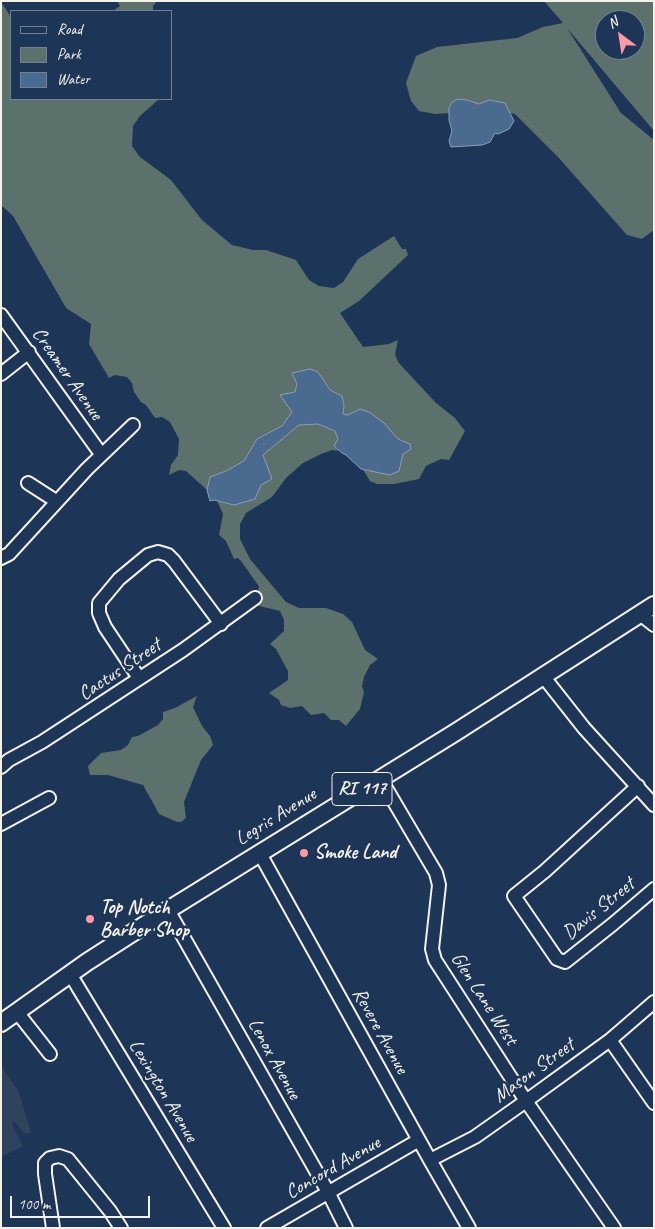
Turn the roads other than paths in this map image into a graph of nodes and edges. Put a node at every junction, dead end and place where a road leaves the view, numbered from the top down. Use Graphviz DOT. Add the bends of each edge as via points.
graph roads {
  1 [pos="1,315"];
  2 [pos="29,352"];
  3 [pos="1,374"];
  4 [pos="133,425"];
  5 [pos="101,454"];
  6 [pos="28,483"];
  7 [pos="56,502"];
  8 [pos="1,558"];
  9 [pos="255,598"];
  10 [pos="654,605"];
  11 [pos="640,614"];
  12 [pos="221,624"];
  13 [pos="654,625"];
  14 [pos="543,676"];
  15 [pos="139,678"];
  16 [pos="1,767"];
  17 [pos="380,778"];
  18 [pos="638,786"];
  19 [pos="49,798"];
  20 [pos="654,805"];
  21 [pos="1,824"];
  22 [pos="258,852"];
  23 [pos="654,889"];
  24 [pos="168,910"];
  25 [pos="70,974"];
  26 [pos="654,1002"];
  27 [pos="17,1012"];
  28 [pos="1,1023"];
  29 [pos="610,1040"];
  30 [pos="50,1054"];
  31 [pos="526,1101"];
  32 [pos="654,1102"];
  33 [pos="419,1140"];
  34 [pos="430,1160"];
  35 [pos="328,1192"];
  36 [pos="53,1228"];
  37 [pos="121,1228"];
  38 [pos="224,1228"];
  39 [pos="267,1228"];
  40 [pos="346,1228"];
  41 [pos="470,1228"];
  42 [pos="614,1228"];
  1 -- 2 [label="street, Creamer Avenue"];
  2 -- 3 [label="street"];
  2 -- 5 [label="street, Creamer Avenue"];
  4 -- 5 [label="street"];
  5 -- 7 [label="street"];
  6 -- 7 [label="street"];
  7 -- 8 [label="street" via="9,554"];
  9 -- 12 [label="street, Cactus Street"];
  10 -- 11 [label="main road, Legris Avenue / RI 117"];
  11 -- 13 [label="street"];
  11 -- 14 [label="main road, Legris Avenue / RI 117"];
  12 -- 15 [label="street, Cactus Street"];
  12 -- 15 [label="street" via="168,555 158,552 148,555 119,579 100,604 99,612"];
  14 -- 17 [label="main road, Legris Avenue / RI 117"];
  14 -- 18 [label="street" via="584,728"];
  15 -- 16 [label="street, Cactus Street"];
  17 -- 22 [label="main road, Legris Avenue / RI 117"];
  17 -- 31 [label="street, Glen Lane West" via="436,873 439,885 432,949 435,960"];
  18 -- 20 [label="street"];
  18 -- 23 [label="street, Davis Street" via="545,872 514,896 557,959 565,962"];
  19 -- 21 [label="street"];
  22 -- 24 [label="main road, Legris Avenue / RI 117"];
  22 -- 33 [label="street, Revere Avenue"];
  24 -- 25 [label="main road, Legris Avenue / RI 117"];
  24 -- 35 [label="street, Lenox Avenue"];
  25 -- 27 [label="main road, Legris Avenue / RI 117"];
  25 -- 38 [label="street, Lexington Avenue"];
  26 -- 29 [label="street, Mason Street"];
  27 -- 28 [label="main road, Legris Avenue / RI 117"];
  27 -- 30 [label="street"];
  29 -- 31 [label="street, Mason Street"];
  29 -- 32 [label="street"];
  31 -- 34 [label="street, Mason Street" via="475,1137"];
  31 -- 42 [label="street, Glen Lane West"];
  33 -- 34 [label="street, Revere Avenue"];
  33 -- 35 [label="street, Concord Avenue"];
  34 -- 41 [label="street, Revere Avenue"];
  35 -- 39 [label="street, Concord Avenue"];
  35 -- 40 [label="street, Lenox Avenue"];
  36 -- 37 [label="street" via="45,1162 59,1156 68,1159"];
}
